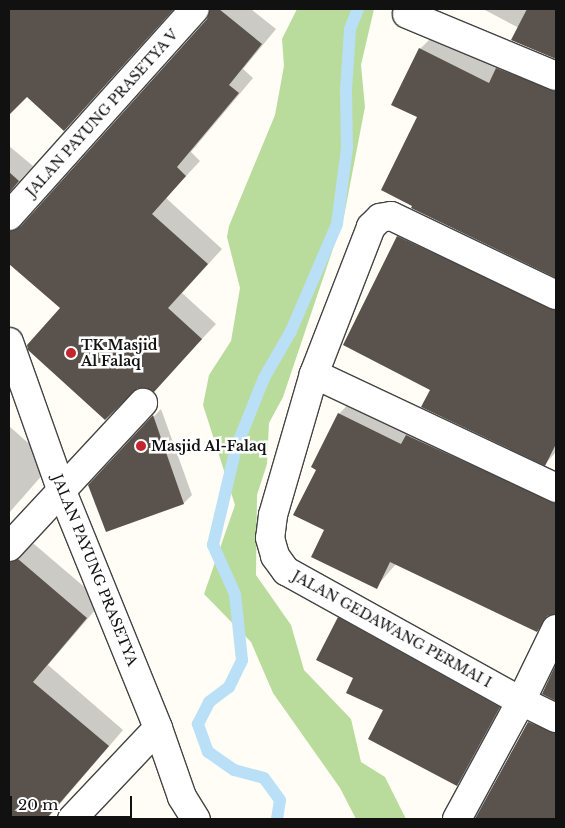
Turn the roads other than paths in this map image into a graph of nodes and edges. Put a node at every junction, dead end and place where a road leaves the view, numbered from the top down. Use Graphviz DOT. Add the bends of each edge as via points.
graph roads {
  1 [pos="195,9"];
  2 [pos="407,14"];
  3 [pos="556,76"];
  4 [pos="9,216"];
  5 [pos="556,295"];
  6 [pos="9,342"];
  7 [pos="314,374"];
  8 [pos="143,403"];
  9 [pos="61,488"];
  10 [pos="556,488"];
  11 [pos="9,547"];
  12 [pos="556,629"];
  13 [pos="521,701"];
  14 [pos="556,718"];
  15 [pos="158,728"];
  16 [pos="72,819"];
  17 [pos="196,819"];
  18 [pos="457,819"];
  1 -- 4 [label="street, JALAN PAYUNG PRASETYA V"];
  2 -- 3 [label="street"];
  5 -- 7 [label="street, JALAN GEDAWANG PERMAI I" via="391,216 380,218 371,227"];
  6 -- 9 [label="street, JALAN PAYUNG PRASETYA"];
  7 -- 10 [label="street"];
  7 -- 13 [label="street, JALAN GEDAWANG PERMAI I" via="273,515 270,538 274,556 286,571"];
  8 -- 9 [label="street"];
  9 -- 11 [label="street"];
  9 -- 15 [label="street, JALAN PAYUNG PRASETYA"];
  12 -- 13 [label="street"];
  13 -- 14 [label="street, JALAN GEDAWANG PERMAI I"];
  13 -- 18 [label="street"];
  15 -- 16 [label="street"];
  15 -- 17 [label="street, JALAN PAYUNG PRASETYA" via="182,797"];
}
